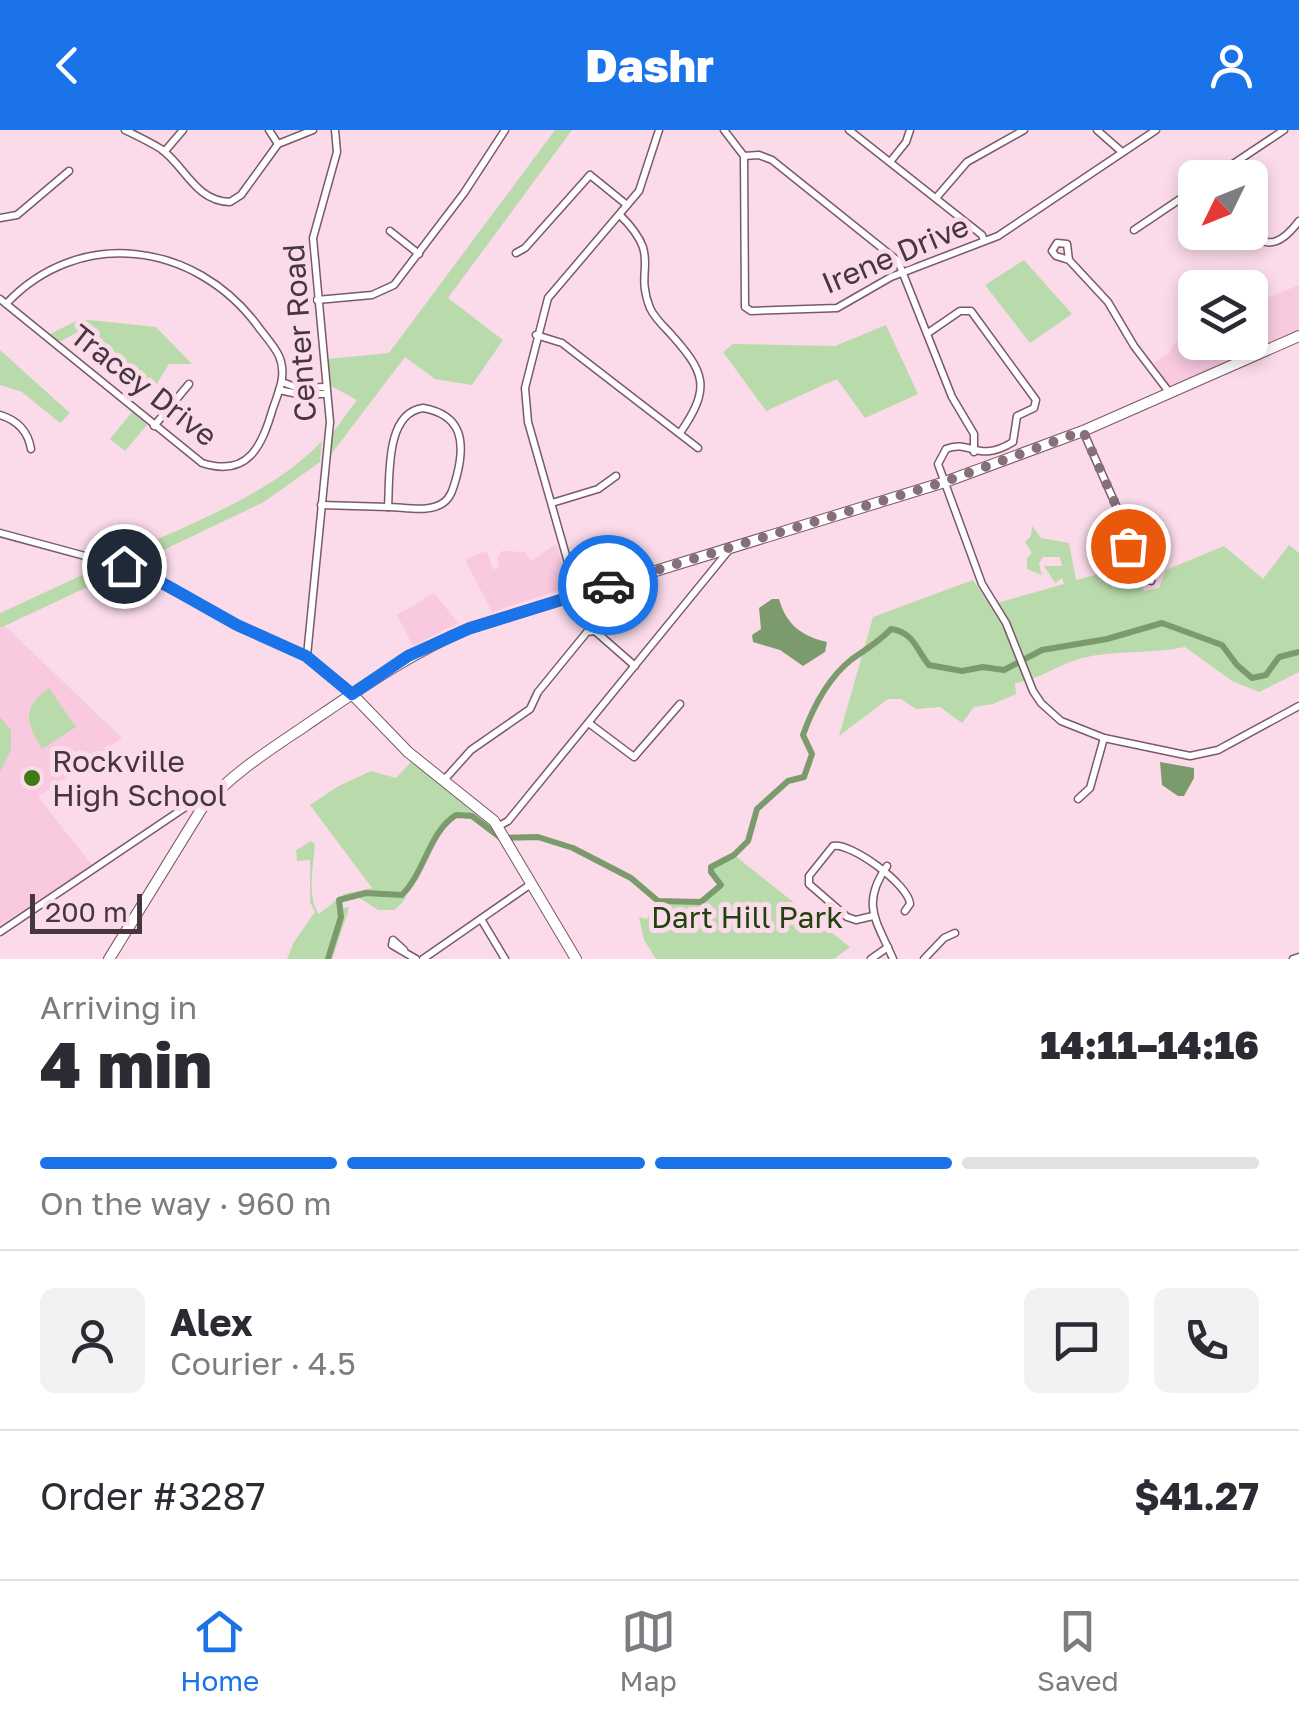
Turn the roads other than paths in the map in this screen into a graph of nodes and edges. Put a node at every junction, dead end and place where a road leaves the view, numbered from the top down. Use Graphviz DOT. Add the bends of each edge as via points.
graph roads {
  1 [pos="125,130"];
  2 [pos="183,130"];
  3 [pos="268,130"];
  4 [pos="313,130"];
  5 [pos="335,130"];
  6 [pos="660,130"];
  7 [pos="724,130"];
  8 [pos="849,130"];
  9 [pos="910,130"];
  10 [pos="1024,130"];
  11 [pos="1097,130"];
  12 [pos="1156,130"];
  13 [pos="1284,130"];
  14 [pos="502,131"];
  15 [pos="278,144"];
  16 [pos="165,151"];
  17 [pos="1122,152"];
  18 [pos="744,156"];
  19 [pos="1239,160"];
  20 [pos="890,162"];
  21 [pos="70,171"];
  22 [pos="936,198"];
  23 [pos="1178,200"];
  24 [pos="628,205"];
  25 [pos="620,215"];
  26 [pos="0,218"];
  27 [pos="1299,221"];
  28 [pos="1134,230"];
  29 [pos="390,231"];
  30 [pos="984,241"];
  31 [pos="1268,244"];
  32 [pos="516,253"];
  33 [pos="420,254"];
  34 [pos="1069,260"];
  35 [pos="904,273"];
  36 [pos="317,300"];
  37 [pos="3,302"];
  38 [pos="928,333"];
  39 [pos="536,334"];
  40 [pos="1299,336"];
  41 [pos="189,384"];
  42 [pos="281,386"];
  43 [pos="326,390"];
  44 [pos="1170,394"];
  45 [pos="2,418"];
  46 [pos="154,426"];
  47 [pos="1083,431"];
  48 [pos="680,433"];
  49 [pos="698,448"];
  50 [pos="31,449"];
  51 [pos="974,452"];
  52 [pos="616,476"];
  53 [pos="944,482"];
  54 [pos="552,503"];
  55 [pos="321,505"];
  56 [pos="388,506"];
  57 [pos="1,536"];
  58 [pos="730,549"];
  59 [pos="1152,581"];
  60 [pos="577,594"];
  61 [pos="306,656"];
  62 [pos="636,666"];
  63 [pos="352,694"];
  64 [pos="680,704"];
  65 [pos="1299,706"];
  66 [pos="590,724"];
  67 [pos="1104,738"];
  68 [pos="445,780"];
  69 [pos="1078,799"];
  70 [pos="202,808"];
  71 [pos="503,834"];
  72 [pos="885,869"];
  73 [pos="532,884"];
  74 [pos="905,911"];
  75 [pos="873,916"];
  76 [pos="481,919"];
  77 [pos="0,932"];
  78 [pos="955,933"];
  79 [pos="888,947"];
  80 [pos="404,950"];
  81 [pos="109,959"];
  82 [pos="419,959"];
  83 [pos="504,959"];
  84 [pos="576,959"];
  85 [pos="870,959"];
  86 [pos="893,959"];
  87 [pos="924,959"];
  1 -- 16 [label="street"];
  2 -- 16 [label="street"];
  3 -- 15 [label="street"];
  4 -- 15 [label="street"];
  5 -- 36 [label="street, Center Road" via="337,152 313,238"];
  6 -- 24 [label="street" via="646,178"];
  7 -- 18 [label="street"];
  8 -- 20 [label="street"];
  9 -- 20 [label="street"];
  10 -- 22 [label="street" via="967,162"];
  11 -- 17 [label="street"];
  12 -- 17 [label="street, Irene Drive"];
  13 -- 19 [label="street"];
  14 -- 33 [label="street"];
  15 -- 16 [label="street" via="230,202 207,196"];
  17 -- 30 [label="street, Irene Drive"];
  18 -- 35 [label="street" via="772,160 891,252"];
  18 -- 35 [label="street, Irene Drive" via="747,310 837,308"];
  20 -- 22 [label="street"];
  21 -- 26 [label="street" via="18,215"];
  22 -- 30 [label="street"];
  23 -- 28 [label="street"];
  24 -- 25 [label="street"];
  24 -- 32 [label="street" via="590,175"];
  25 -- 39 [label="street" via="553,290"];
  25 -- 48 [label="street" via="644,246 652,313 700,371 701,394"];
  27 -- 31 [label="street" via="1287,237"];
  29 -- 33 [label="street"];
  30 -- 35 [label="street, Irene Drive"];
  33 -- 36 [label="street" via="383,291"];
  34 -- 44 [label="street" via="1108,302"];
  35 -- 38 [label="street"];
  36 -- 43 [label="street, Center Road"];
  37 -- 42 [label="street" via="84,256 156,258 216,283 242,305 280,358"];
  37 -- 46 [label="street, Tracey Drive"];
  38 -- 51 [label="street" via="974,434"];
  38 -- 51 [label="street" via="960,311 971,312 1036,400 1017,416 1014,442"];
  39 -- 48 [label="street" via="562,343"];
  39 -- 54 [label="street" via="524,404"];
  40 -- 44 [label="main road"];
  41 -- 46 [label="street"];
  42 -- 43 [label="street"];
  42 -- 46 [label="street, Tracey Drive" via="261,445 236,465 202,463"];
  43 -- 55 [label="street, Center Road" via="330,422"];
  44 -- 47 [label="main road"];
  45 -- 50 [label="street" via="22,427"];
  47 -- 53 [label="main road"];
  47 -- 59 [label="street" via="1125,540"];
  48 -- 49 [label="street"];
  51 -- 53 [label="street" via="946,449 938,464"];
  52 -- 54 [label="street"];
  53 -- 58 [label="main road"];
  53 -- 67 [label="street" via="982,584 1033,690 1062,721"];
  54 -- 60 [label="street"];
  55 -- 56 [label="street"];
  55 -- 61 [label="street, Center Road"];
  56 -- 56 [label="street" via="430,508 450,496 462,438 432,410 413,410 398,424"];
  57 -- 61 [label="street" via="133,569"];
  58 -- 60 [label="main road"];
  58 -- 62 [label="street"];
  60 -- 63 [label="main road" via="468,629 408,656"];
  61 -- 63 [label="street"];
  62 -- 66 [label="street"];
  62 -- 68 [label="street" via="595,631 587,632 530,709 471,750"];
  63 -- 68 [label="main road"];
  63 -- 70 [label="main road" via="236,774"];
  64 -- 66 [label="street" via="634,757"];
  65 -- 67 [label="street" via="1218,750 1190,756"];
  66 -- 71 [label="street"];
  67 -- 69 [label="street" via="1090,788"];
  68 -- 71 [label="main road"];
  70 -- 77 [label="street" via="190,804"];
  70 -- 81 [label="main road"];
  71 -- 73 [label="main road"];
  72 -- 74 [label="street" via="910,896"];
  72 -- 75 [label="street" via="875,886"];
  72 -- 75 [label="street" via="839,844 809,876 814,890 847,916"];
  73 -- 76 [label="street"];
  73 -- 84 [label="main road"];
  75 -- 79 [label="street"];
  76 -- 82 [label="street"];
  76 -- 83 [label="street"];
  78 -- 87 [label="street"];
  79 -- 85 [label="street"];
  79 -- 86 [label="street"];
  80 -- 82 [label="street"];
}
